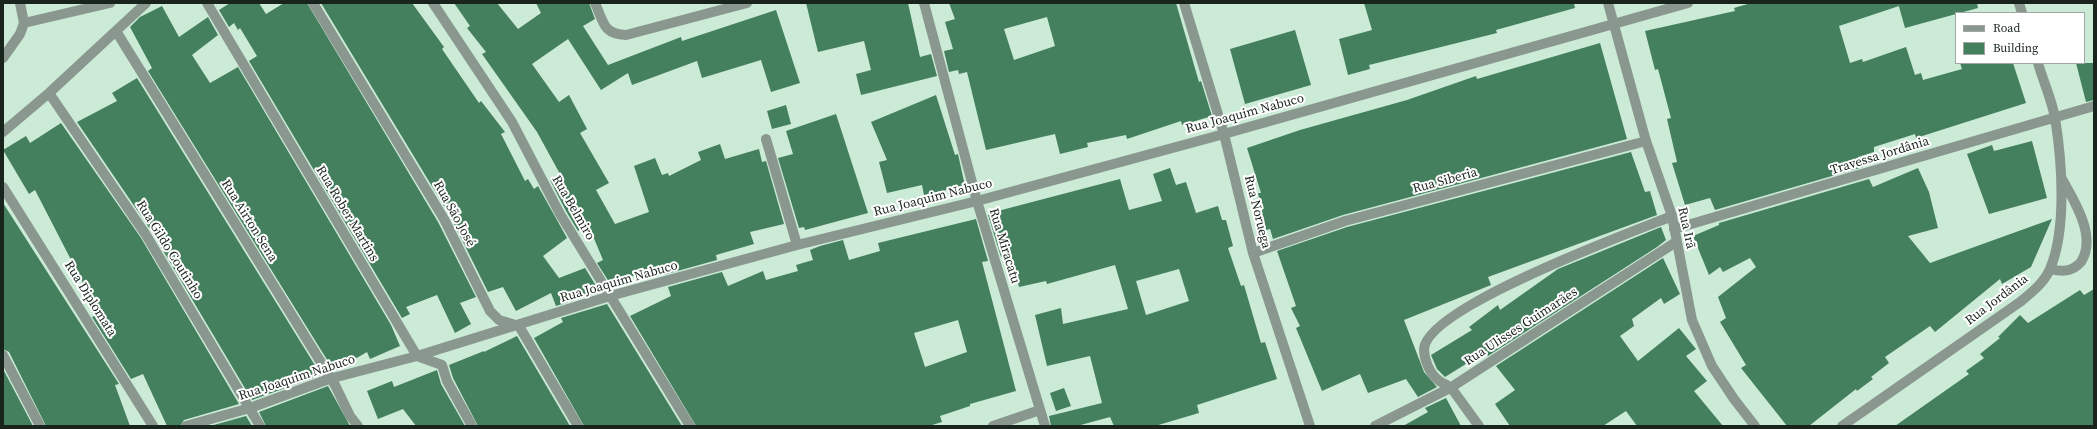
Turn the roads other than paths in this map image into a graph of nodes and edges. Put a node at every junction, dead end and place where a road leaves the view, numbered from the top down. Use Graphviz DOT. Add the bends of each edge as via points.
graph roads {
  1 [pos="20,3"];
  2 [pos="110,3"];
  3 [pos="146,3"];
  4 [pos="207,3"];
  5 [pos="313,3"];
  6 [pos="433,3"];
  7 [pos="595,3"];
  8 [pos="747,3"];
  9 [pos="924,3"];
  10 [pos="1184,3"];
  11 [pos="1608,3"];
  12 [pos="1688,3"];
  13 [pos="24,23"];
  14 [pos="1614,25"];
  15 [pos="116,31"];
  16 [pos="3,58"];
  17 [pos="2038,64"];
  18 [pos="48,93"];
  19 [pos="2094,106"];
  20 [pos="2055,117"];
  21 [pos="3,132"];
  22 [pos="1224,134"];
  23 [pos="766,139"];
  24 [pos="1646,141"];
  25 [pos="2061,177"];
  26 [pos="3,187"];
  27 [pos="977,201"];
  28 [pos="1672,216"];
  29 [pos="1674,229"];
  30 [pos="1676,242"];
  31 [pos="797,246"];
  32 [pos="1253,253"];
  33 [pos="2050,269"];
  34 [pos="610,296"];
  35 [pos="519,326"];
  36 [pos="3,355"];
  37 [pos="417,356"];
  38 [pos="329,379"];
  39 [pos="1450,388"];
  40 [pos="250,408"];
  41 [pos="1040,410"];
  42 [pos="40,426"];
  43 [pos="153,426"];
  44 [pos="186,426"];
  45 [pos="260,426"];
  46 [pos="358,426"];
  47 [pos="472,426"];
  48 [pos="578,426"];
  49 [pos="690,426"];
  50 [pos="993,426"];
  51 [pos="1045,426"];
  52 [pos="1310,426"];
  53 [pos="1375,426"];
  54 [pos="1479,426"];
  55 [pos="1755,426"];
  56 [pos="1842,426"];
  1 -- 13 [label="street"];
  2 -- 13 [label="street"];
  3 -- 15 [label="street"];
  4 -- 37 [label="street, Rua Rober Martins"];
  5 -- 35 [label="street, Rua São José" via="444,219 490,311 499,320"];
  6 -- 34 [label="street, Rua Belmiro" via="512,122 560,214"];
  7 -- 8 [label="street" via="608,30 614,34 626,35"];
  9 -- 27 [label="street, Rua Miracatu"];
  10 -- 22 [label="street, Rua Noruega"];
  11 -- 14 [label="street, Rua Irã"];
  12 -- 14 [label="street, Rua Joaquim Nabuco"];
  13 -- 16 [label="street" via="20,34"];
  14 -- 22 [label="street, Rua Joaquim Nabuco"];
  14 -- 24 [label="street, Rua Irã"];
  15 -- 18 [label="street"];
  15 -- 38 [label="street, Rua Airton Sena"];
  17 -- 20 [label="street, Rua Jordânia"];
  18 -- 21 [label="street"];
  18 -- 40 [label="street, Rua Gildo Coutinho" via="146,235"];
  19 -- 20 [label="street, Travessa Jordânia"];
  20 -- 25 [label="street, Rua Jordânia"];
  20 -- 29 [label="street, Travessa Jordânia"];
  22 -- 27 [label="street, Rua Joaquim Nabuco"];
  22 -- 32 [label="street, Rua Noruega"];
  23 -- 31 [label="street"];
  24 -- 28 [label="street, Rua Irã"];
  24 -- 32 [label="street, Rua Siberia" via="1345,221"];
  25 -- 33 [label="street, Rua Jordânia" via="2062,208"];
  25 -- 33 [label="street" via="2086,222 2089,246 2086,255 2072,269 2061,272"];
  26 -- 43 [label="street, Rua Diplomata"];
  27 -- 31 [label="street, Rua Joaquim Nabuco"];
  27 -- 41 [label="street, Rua Miracatu"];
  28 -- 29 [label="street, Rua Irã"];
  28 -- 39 [label="street" via="1541,268 1493,293 1434,330 1425,343 1426,361 1436,378"];
  29 -- 30 [label="street, Rua Irã"];
  30 -- 39 [label="street, Rua Ulisses Guimarães"];
  30 -- 55 [label="street, Rua Irã" via="1692,320 1702,347 1734,399"];
  31 -- 34 [label="street, Rua Joaquim Nabuco"];
  32 -- 52 [label="street, Rua Noruega"];
  33 -- 56 [label="street, Rua Jordânia" via="2039,286 2020,302"];
  34 -- 35 [label="street, Rua Joaquim Nabuco"];
  34 -- 49 [label="street, Rua Belmiro"];
  35 -- 37 [label="street, Rua Joaquim Nabuco"];
  35 -- 48 [label="street"];
  36 -- 42 [label="street"];
  37 -- 38 [label="street, Rua Joaquim Nabuco"];
  37 -- 47 [label="street" via="442,365 447,380"];
  38 -- 40 [label="street, Rua Joaquim Nabuco"];
  38 -- 46 [label="street, Rua Airton Sena"];
  39 -- 53 [label="street, Rua Ulisses Guimarães"];
  39 -- 54 [label="street"];
  40 -- 44 [label="street, Rua Joaquim Nabuco"];
  40 -- 45 [label="street, Rua Gildo Coutinho"];
  41 -- 50 [label="street"];
  41 -- 51 [label="street, Rua Miracatu"];
}
